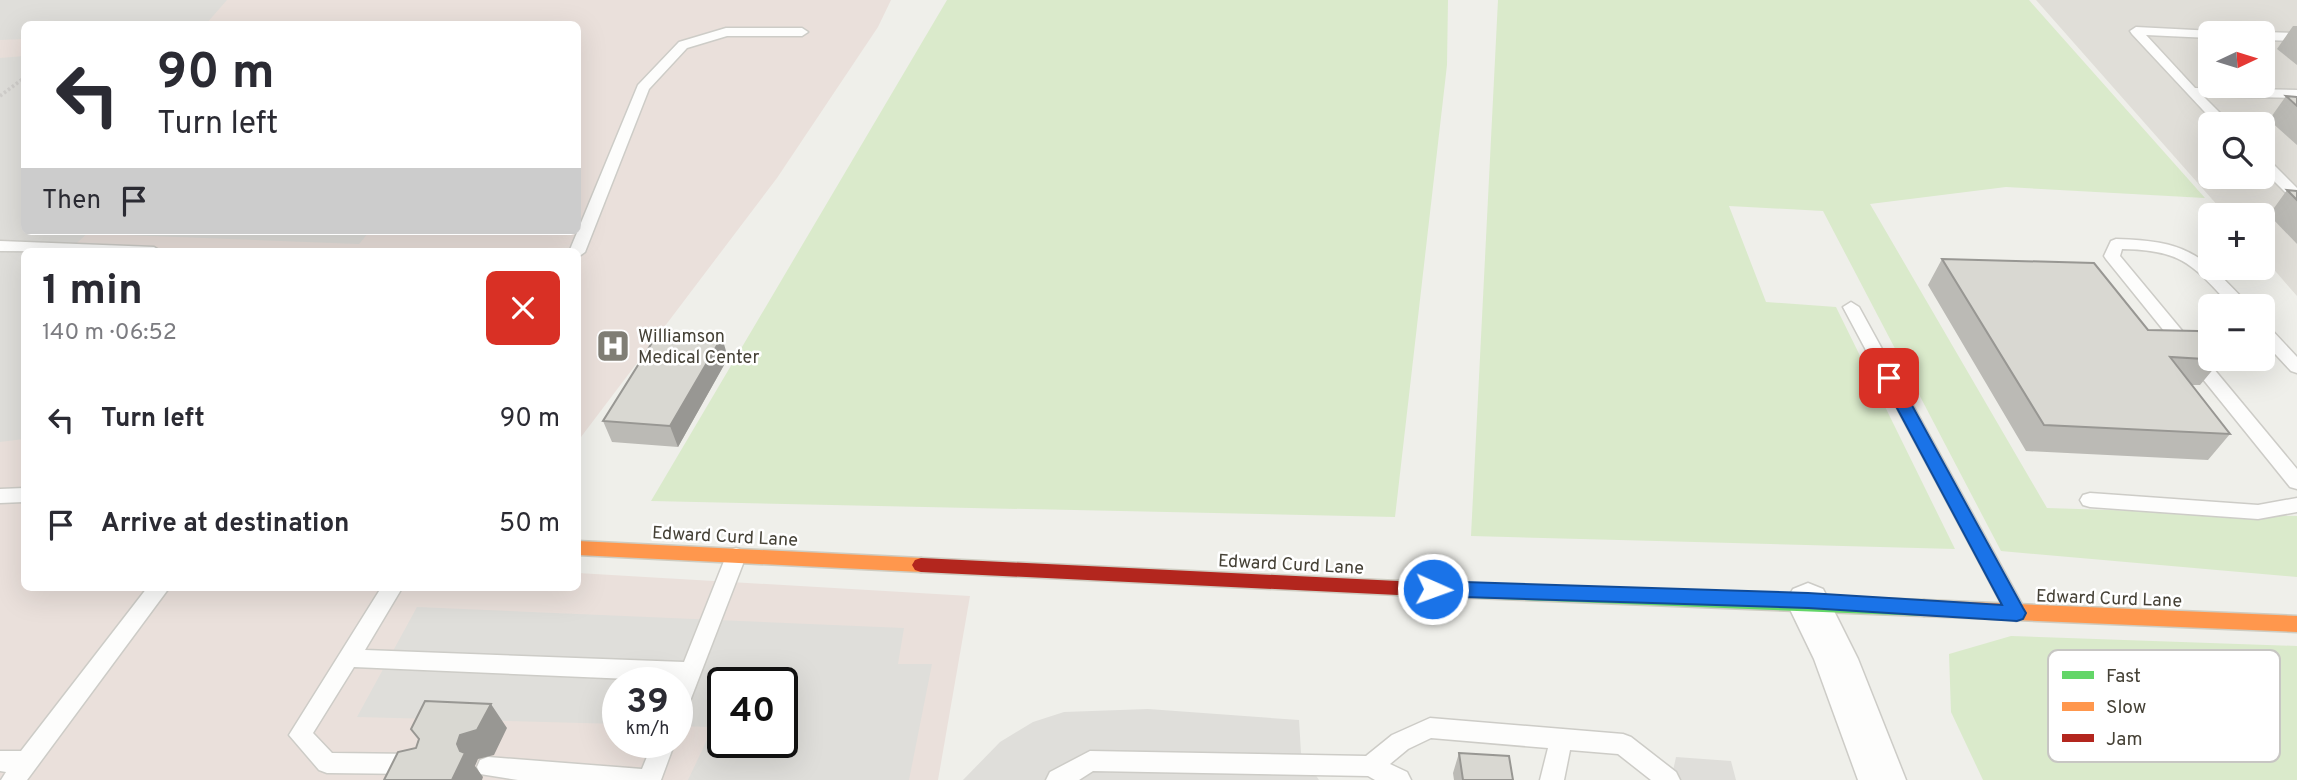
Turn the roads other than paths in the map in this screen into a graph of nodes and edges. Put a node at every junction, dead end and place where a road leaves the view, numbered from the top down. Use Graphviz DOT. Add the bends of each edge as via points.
graph roads {
  1 [pos="802,32"];
  2 [pos="2198,34"];
  3 [pos="2275,36"];
  4 [pos="2297,37"];
  5 [pos="2191,92"];
  6 [pos="2297,94"];
  7 [pos="2212,112"];
  8 [pos="2275,174"];
  9 [pos="2297,196"];
  10 [pos="0,246"];
  11 [pos="51,248"];
  12 [pos="580,248"];
  13 [pos="2229,294"];
  14 [pos="1851,307"];
  15 [pos="2275,344"];
  16 [pos="2198,361"];
  17 [pos="2297,367"];
  18 [pos="2206,371"];
  19 [pos="2297,482"];
  20 [pos="21,495"];
  21 [pos="0,496"];
  22 [pos="2090,500"];
  23 [pos="2297,505"];
  24 [pos="581,548"];
  25 [pos="736,556"];
  26 [pos="157,591"];
  27 [pos="389,591"];
  28 [pos="1808,601"];
  29 [pos="2017,613"];
  30 [pos="2297,624"];
  31 [pos="348,658"];
  32 [pos="693,667"];
  33 [pos="602,668"];
  34 [pos="1561,739"];
  35 [pos="658,758"];
  36 [pos="0,761"];
  37 [pos="424,764"];
  38 [pos="1370,766"];
  39 [pos="488,767"];
  40 [pos="20,771"];
  41 [pos="642,780"];
  42 [pos="649,780"];
  43 [pos="1058,780"];
  44 [pos="1399,780"];
  45 [pos="1552,780"];
  46 [pos="1668,780"];
  47 [pos="1882,780"];
  1 -- 12 [label="lane" via="726,32 683,45 643,88"];
  2 -- 5 [label="lane" via="2136,31"];
  3 -- 4 [label="lane"];
  5 -- 6 [label="lane"];
  5 -- 7 [label="lane"];
  8 -- 9 [label="lane"];
  10 -- 11 [label="lane"];
  13 -- 16 [label="lane" via="2194,257 2160,244 2116,244 2112,256"];
  14 -- 29 [label="lane"];
  15 -- 17 [label="lane"];
  18 -- 19 [label="lane"];
  20 -- 21 [label="lane"];
  22 -- 23 [label="lane" via="2258,512"];
  24 -- 25 [label="street, Edward Curd Lane"];
  25 -- 28 [label="street, Edward Curd Lane" via="1339,585"];
  25 -- 32 [label="lane"];
  26 -- 40 [label="lane"];
  27 -- 31 [label="lane"];
  28 -- 29 [label="street, Edward Curd Lane"];
  28 -- 47 [label="street" via="1836,659"];
  29 -- 30 [label="street, Edward Curd Lane"];
  31 -- 33 [label="lane"];
  31 -- 37 [label="lane" via="300,735 327,762"];
  34 -- 38 [label="lane" via="1430,728 1400,742"];
  34 -- 45 [label="lane"];
  34 -- 46 [label="lane" via="1623,744"];
  35 -- 42 [label="lane"];
  36 -- 40 [label="lane"];
  38 -- 43 [label="lane" via="1090,761"];
  38 -- 44 [label="lane"];
  39 -- 41 [label="lane"];
}
